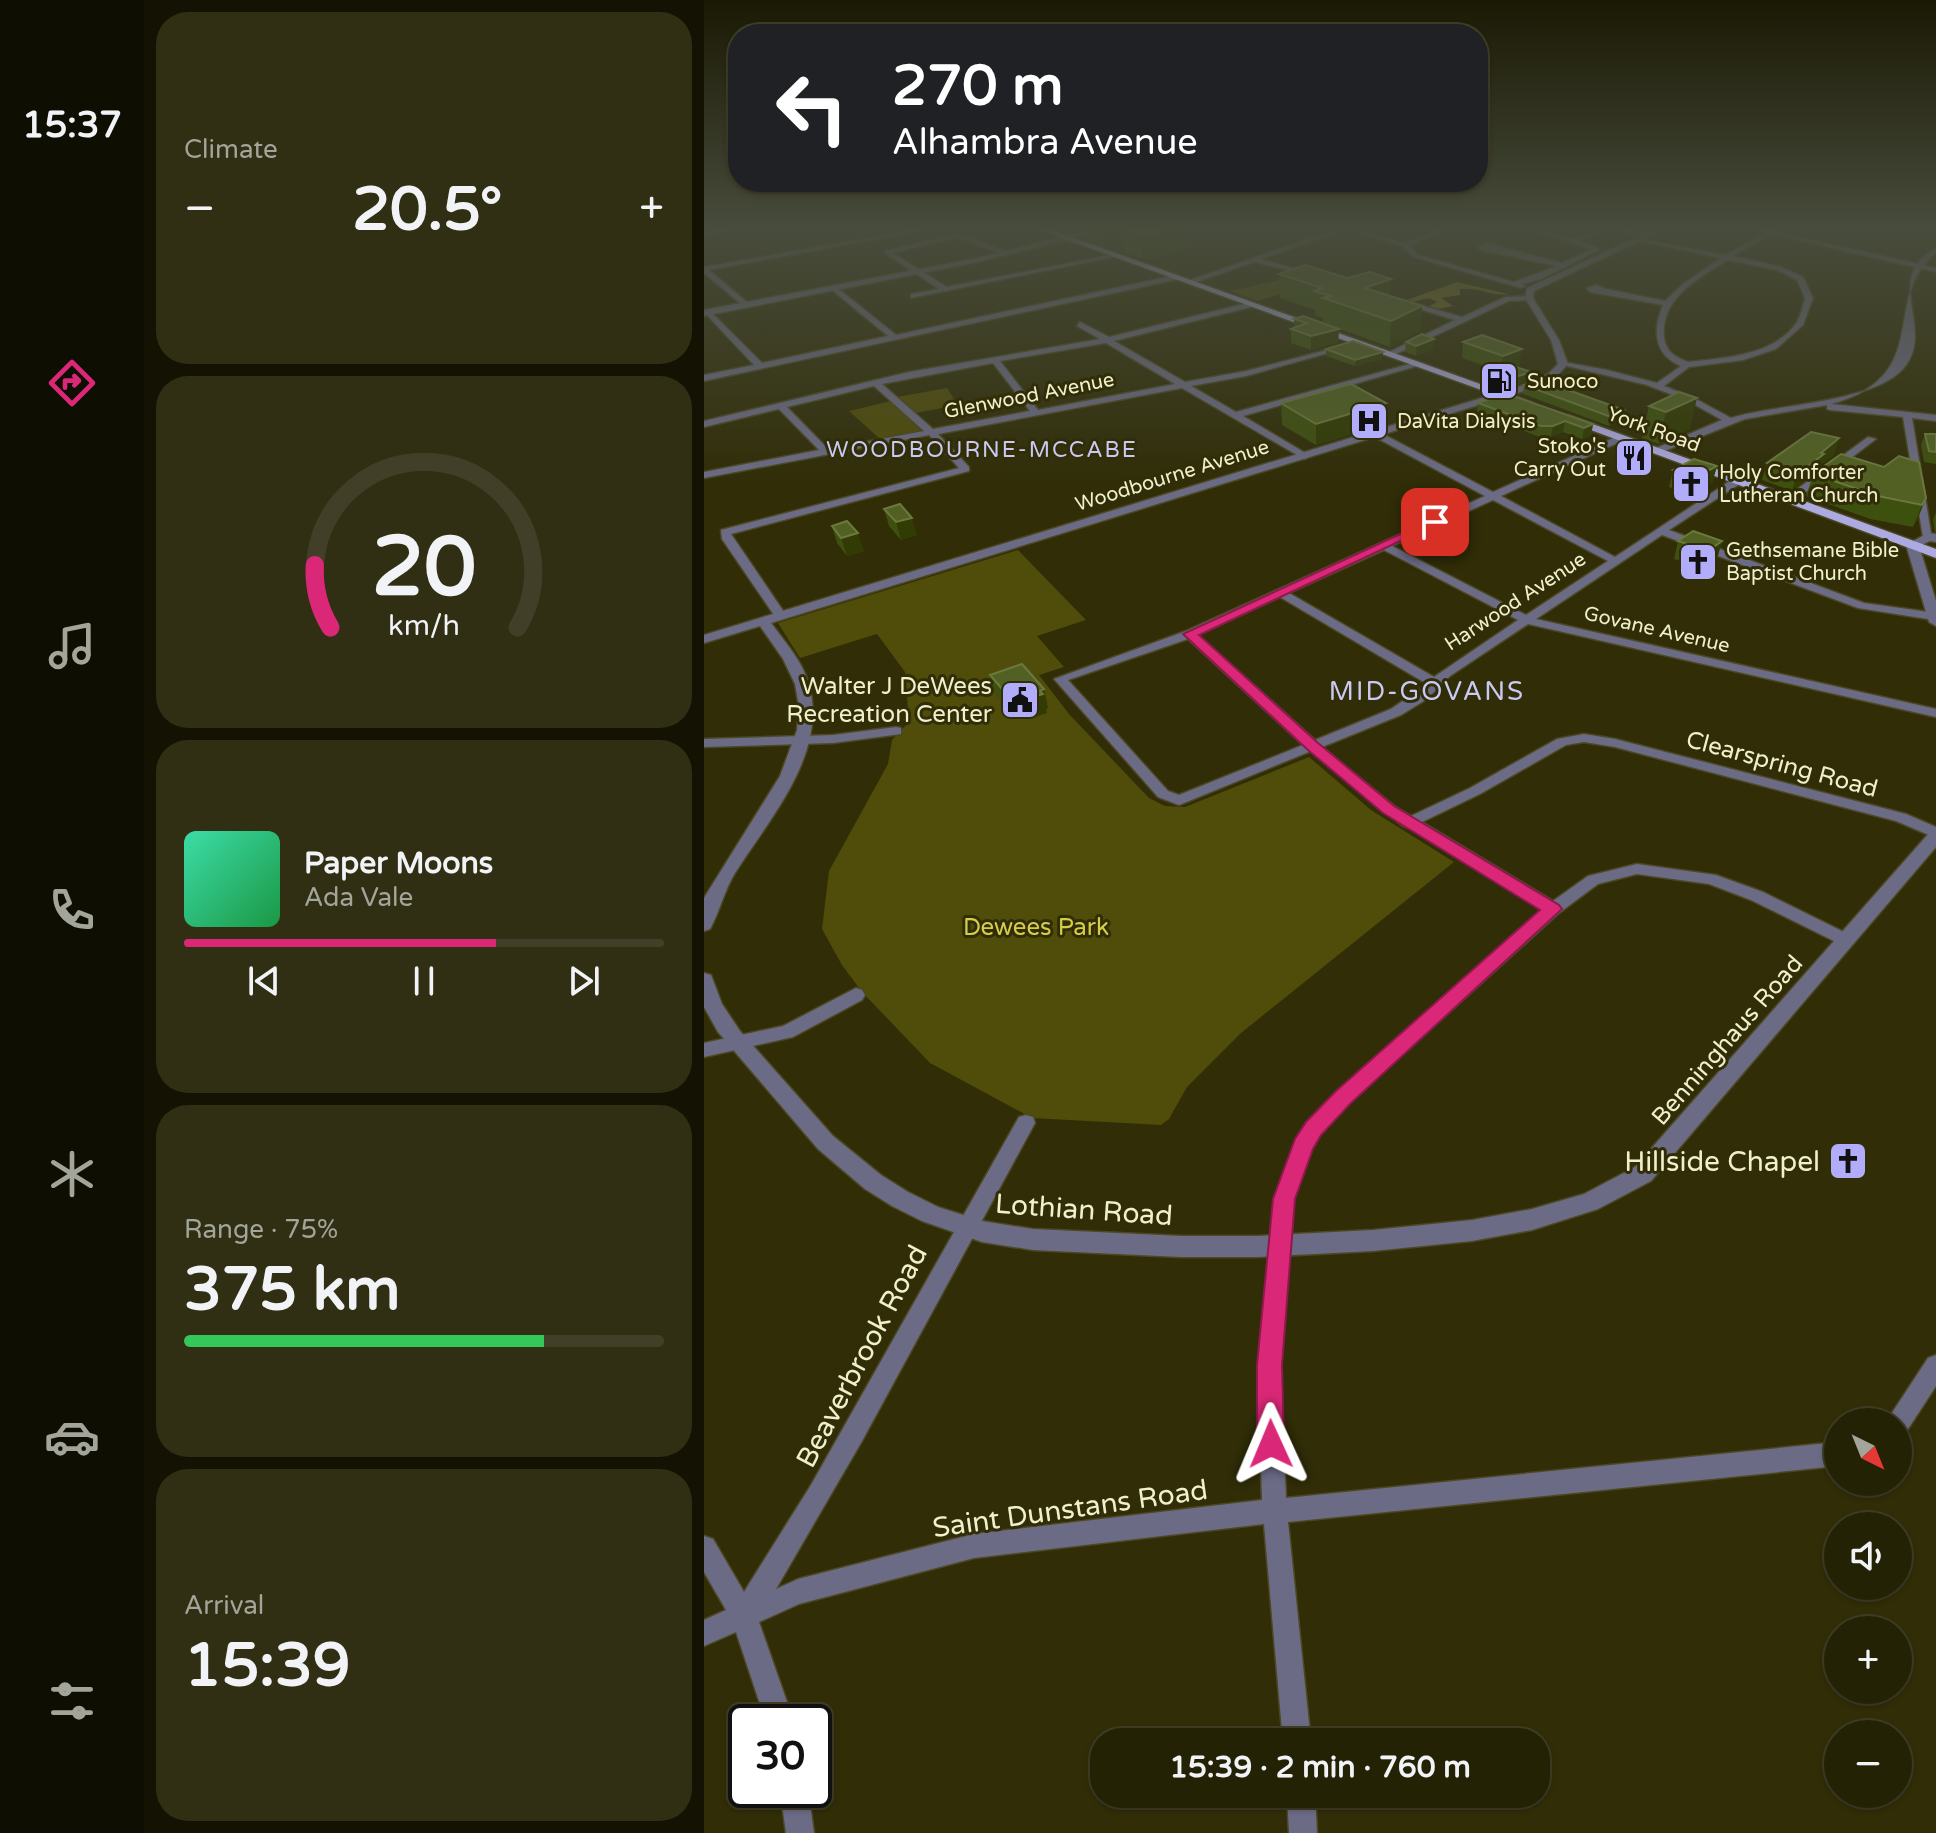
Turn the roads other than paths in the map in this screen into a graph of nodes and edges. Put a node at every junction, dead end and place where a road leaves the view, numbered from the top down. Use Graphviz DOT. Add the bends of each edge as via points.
graph roads {
  1 [pos="709,315"];
  2 [pos="867,315"];
  3 [pos="1003,315"];
  4 [pos="1210,315"];
  5 [pos="1282,315"];
  6 [pos="1445,315"];
  7 [pos="1474,315"];
  8 [pos="1541,315"];
  9 [pos="1663,315"];
  10 [pos="1805,315"];
  11 [pos="1462,320"];
  12 [pos="1080,324"];
  13 [pos="895,338"];
  14 [pos="1108,340"];
  15 [pos="1359,342"];
  16 [pos="1929,342"];
  17 [pos="1391,353"];
  18 [pos="995,360"];
  19 [pos="1420,364"];
  20 [pos="1563,364"];
  21 [pos="1687,365"];
  22 [pos="760,366"];
  23 [pos="704,378"];
  24 [pos="876,383"];
  25 [pos="1181,384"];
  26 [pos="1658,386"];
  27 [pos="1505,395"];
  28 [pos="781,406"];
  29 [pos="1819,406"];
  30 [pos="1539,408"];
  31 [pos="1035,412"];
  32 [pos="1554,413"];
  33 [pos="1236,415"];
  34 [pos="1907,415"];
  35 [pos="1936,418"];
  36 [pos="1730,421"];
  37 [pos="704,424"];
  38 [pos="930,432"];
  39 [pos="1376,434"];
  40 [pos="1621,438"];
  41 [pos="1871,439"];
  42 [pos="1657,451"];
  43 [pos="826,452"];
  44 [pos="1304,456"];
  45 [pos="704,475"];
  46 [pos="1904,475"];
  47 [pos="1920,480"];
  48 [pos="1737,481"];
  49 [pos="1492,496"];
  50 [pos="1789,500"];
  51 [pos="1661,531"];
  52 [pos="1932,538"];
  53 [pos="1912,545"];
  54 [pos="1384,546"];
  55 [pos="1936,554"];
  56 [pos="1615,561"];
  57 [pos="1281,593"];
  58 [pos="772,618"];
  59 [pos="1935,619"];
  60 [pos="1526,620"];
  61 [pos="1190,634"];
  62 [pos="704,639"];
  63 [pos="1435,683"];
  64 [pos="1936,713"];
  65 [pos="896,731"];
  66 [pos="802,741"];
  67 [pos="704,743"];
  68 [pos="1313,746"];
  69 [pos="1408,823"];
  70 [pos="1936,834"];
  71 [pos="1553,909"];
  72 [pos="704,924"];
  73 [pos="1846,940"];
  74 [pos="704,980"];
  75 [pos="856,995"];
  76 [pos="739,1044"];
  77 [pos="704,1050"];
  78 [pos="1026,1123"];
  79 [pos="965,1227"];
  80 [pos="1280,1248"];
  81 [pos="1936,1366"];
  82 [pos="1908,1408"];
  83 [pos="1824,1455"];
  84 [pos="1275,1511"];
  85 [pos="704,1548"];
  86 [pos="744,1616"];
  87 [pos="704,1633"];
  88 [pos="776,1704"];
  89 [pos="1296,1728"];
  90 [pos="797,1808"];
  91 [pos="1302,1808"];
  92 [pos="800,1833"];
  93 [pos="1303,1833"];
  1 -- 22 [label="street"];
  2 -- 13 [label="street"];
  3 -- 13 [label="street"];
  4 -- 14 [label="street"];
  5 -- 15 [label="main road"];
  6 -- 11 [label="street"];
  7 -- 11 [label="street"];
  8 -- 20 [label="street"];
  9 -- 21 [label="street" via="1662,343 1671,359"];
  10 -- 21 [label="street" via="1783,339 1752,356"];
  11 -- 17 [label="street"];
  12 -- 14 [label="street"];
  13 -- 22 [label="street"];
  14 -- 18 [label="street"];
  14 -- 25 [label="street"];
  15 -- 17 [label="main road"];
  15 -- 25 [label="street, Glenwood Avenue" via="1277,366"];
  16 -- 29 [label="street" via="1899,376"];
  17 -- 19 [label="main road"];
  18 -- 24 [label="street"];
  18 -- 31 [label="street"];
  19 -- 27 [label="main road"];
  19 -- 33 [label="street"];
  20 -- 26 [label="street"];
  20 -- 27 [label="street, Woodbourne Avenue" via="1549,377"];
  21 -- 26 [label="street"];
  22 -- 23 [label="street"];
  24 -- 28 [label="street"];
  24 -- 38 [label="street"];
  25 -- 31 [label="street, Glenwood Avenue"];
  25 -- 33 [label="street"];
  26 -- 36 [label="street"];
  27 -- 30 [label="main road"];
  27 -- 39 [label="street, Woodbourne Avenue"];
  28 -- 37 [label="street"];
  28 -- 43 [label="street"];
  29 -- 34 [label="street"];
  29 -- 36 [label="street"];
  31 -- 38 [label="street, Glenwood Avenue"];
  32 -- 40 [label="main road, York Road"];
  33 -- 44 [label="street"];
  34 -- 35 [label="street"];
  34 -- 47 [label="street"];
  36 -- 42 [label="street"];
  38 -- 43 [label="street, Glenwood Avenue"];
  38 -- 58 [label="street" via="966,469 725,532"];
  39 -- 44 [label="street, Woodbourne Avenue"];
  39 -- 49 [label="street"];
  40 -- 42 [label="main road, York Road"];
  40 -- 49 [label="street"];
  41 -- 50 [label="street" via="1851,459"];
  42 -- 48 [label="main road, York Road"];
  43 -- 45 [label="street, Glenwood Avenue"];
  44 -- 58 [label="street, Woodbourne Avenue"];
  46 -- 47 [label="street"];
  47 -- 52 [label="street"];
  48 -- 50 [label="main road, York Road"];
  48 -- 51 [label="street, Harwood Avenue"];
  49 -- 54 [label="street"];
  49 -- 56 [label="street"];
  50 -- 53 [label="main road, York Road"];
  51 -- 56 [label="street, Harwood Avenue"];
  51 -- 59 [label="street" via="1862,606"];
  52 -- 53 [label="street"];
  53 -- 55 [label="main road, York Road"];
  53 -- 59 [label="street"];
  54 -- 57 [label="street"];
  54 -- 60 [label="street, Govane Avenue"];
  56 -- 60 [label="street, Harwood Avenue"];
  57 -- 61 [label="street"];
  57 -- 63 [label="street"];
  58 -- 62 [label="street, Woodbourne Avenue"];
  58 -- 66 [label="street" via="801,683"];
  60 -- 63 [label="street, Harwood Avenue"];
  60 -- 64 [label="street, Govane Avenue"];
  61 -- 68 [label="street"];
  61 -- 68 [label="street, Harwood Avenue" via="1060,679 1163,794 1179,800"];
  63 -- 68 [label="street, Harwood Avenue" via="1408,706"];
  65 -- 66 [label="street"];
  66 -- 67 [label="street"];
  66 -- 72 [label="street" via="719,885"];
  68 -- 69 [label="street"];
  69 -- 70 [label="street, Clearspring Road" via="1562,742 1584,738 1901,817"];
  69 -- 71 [label="street"];
  70 -- 73 [label="street, Benninghaus Road"];
  71 -- 73 [label="street" via="1593,880 1613,874 1637,869 1678,872 1732,885"];
  71 -- 80 [label="street" via="1313,1129 1294,1164 1284,1199"];
  73 -- 80 [label="street, Benninghaus Road" via="1656,1162 1626,1185 1530,1221 1430,1236"];
  74 -- 76 [label="street, Lothian Road" via="716,1012"];
  75 -- 76 [label="street" via="787,1032"];
  76 -- 77 [label="street"];
  76 -- 79 [label="street, Lothian Road" via="833,1153 888,1193"];
  78 -- 79 [label="street, Beaverbrook Road"];
  79 -- 80 [label="street, Lothian Road" via="1014,1238"];
  79 -- 86 [label="street, Beaverbrook Road" via="799,1533"];
  80 -- 84 [label="street" via="1269,1365"];
  81 -- 82 [label="street"];
  83 -- 84 [label="street, Saint Dunstans Road"];
  84 -- 86 [label="street, Saint Dunstans Road" via="974,1546 798,1592"];
  84 -- 89 [label="street"];
  85 -- 86 [label="street"];
  86 -- 87 [label="street, Saint Dunstans Road"];
  86 -- 88 [label="street"];
  90 -- 92 [label="street"];
  91 -- 93 [label="street"];
}
